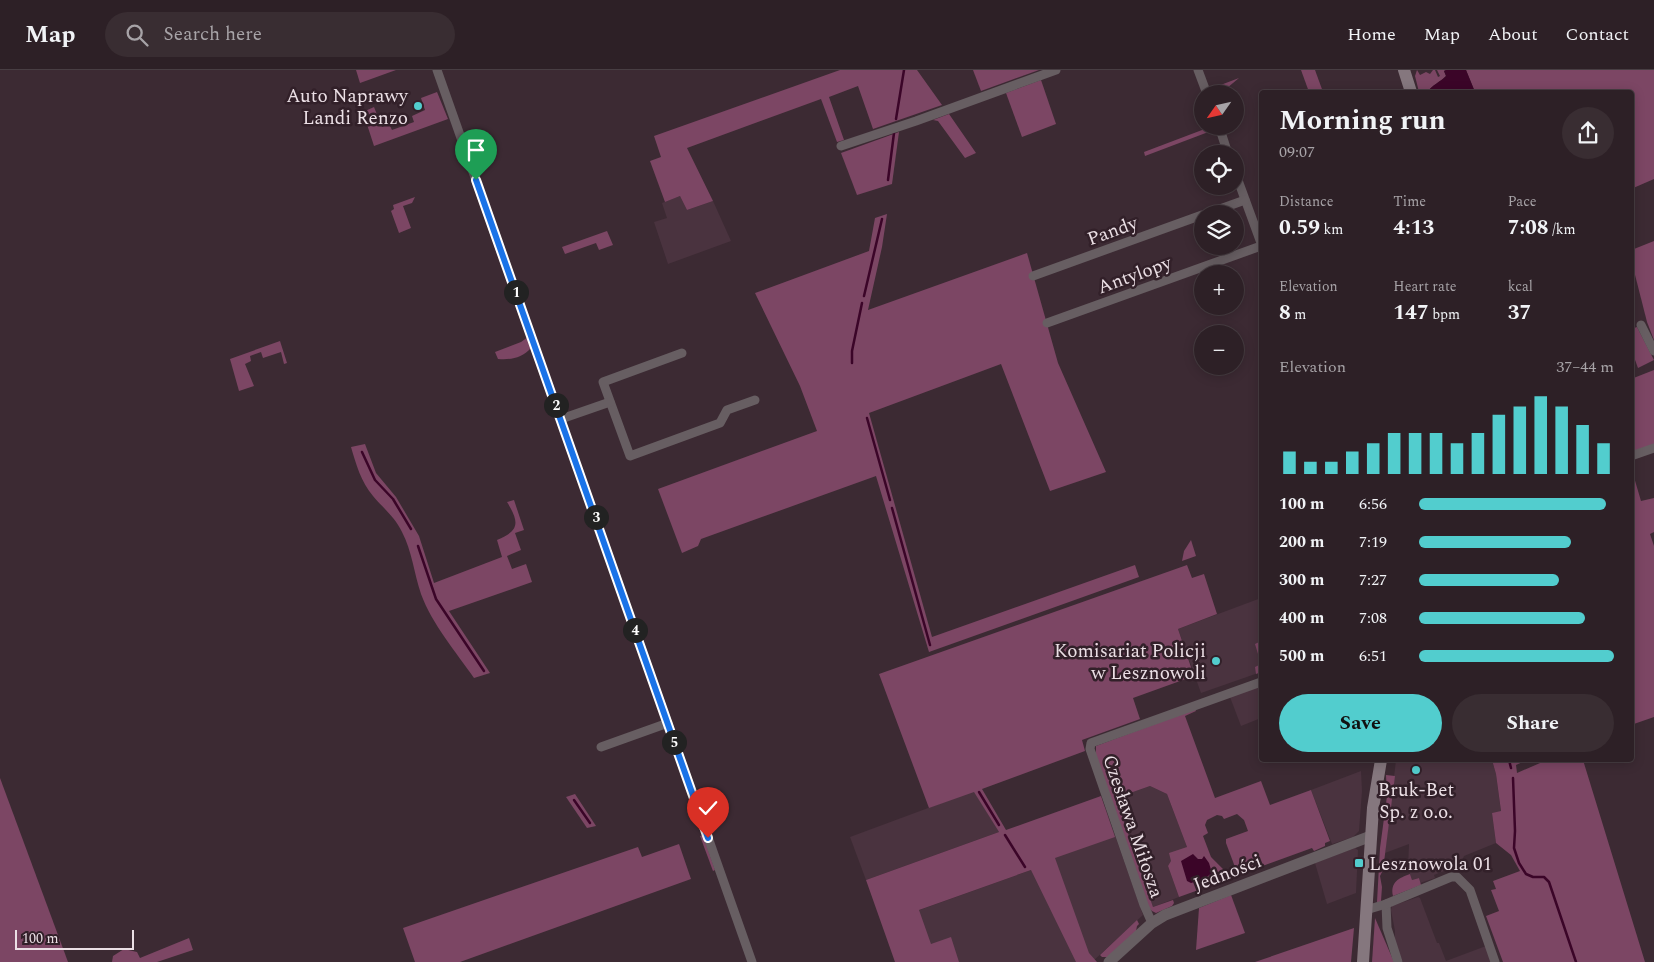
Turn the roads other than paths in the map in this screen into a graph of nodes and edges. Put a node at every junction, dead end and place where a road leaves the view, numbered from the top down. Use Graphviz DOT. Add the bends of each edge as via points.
graph roads {
  1 [pos="437,70"];
  2 [pos="1056,70"];
  3 [pos="1198,70"];
  4 [pos="1404,70"];
  5 [pos="1204,85"];
  6 [pos="1410,90"];
  7 [pos="841,146"];
  8 [pos="1243,195"];
  9 [pos="1245,200"];
  10 [pos="1230,205"];
  11 [pos="1194,218"];
  12 [pos="1259,239"];
  13 [pos="1259,246"];
  14 [pos="1034,276"];
  15 [pos="1047,323"];
  16 [pos="1641,325"];
  17 [pos="1654,351"];
  18 [pos="682,353"];
  19 [pos="754,400"];
  20 [pos="610,402"];
  21 [pos="561,419"];
  22 [pos="1654,448"];
  23 [pos="1634,455"];
  24 [pos="1259,683"];
  25 [pos="668,723"];
  26 [pos="601,747"];
  27 [pos="1375,762"];
  28 [pos="1381,762"];
  29 [pos="1378,774"];
  30 [pos="1371,836"];
  31 [pos="1386,904"];
  32 [pos="1366,910"];
  33 [pos="1152,922"];
  34 [pos="748,961"];
  35 [pos="1109,962"];
  36 [pos="1363,962"];
  37 [pos="1398,962"];
  38 [pos="1495,962"];
  1 -- 21 [label="street"];
  2 -- 7 [label="street"];
  3 -- 5 [label="street"];
  4 -- 6 [label="main road"];
  8 -- 9 [label="street"];
  9 -- 10 [label="street, Pandy"];
  9 -- 12 [label="street"];
  11 -- 14 [label="street, Pandy"];
  13 -- 15 [label="street, Antylopy"];
  16 -- 17 [label="street"];
  18 -- 20 [label="street" via="603,382"];
  19 -- 20 [label="street" via="727,410 720,423 630,456"];
  20 -- 21 [label="street"];
  21 -- 25 [label="street"];
  22 -- 23 [label="street"];
  24 -- 33 [label="street, Czesława Miłosza" via="1091,743 1090,749"];
  25 -- 26 [label="street"];
  25 -- 34 [label="street"];
  27 -- 29 [label="street"];
  28 -- 29 [label="main road"];
  29 -- 30 [label="main road"];
  30 -- 32 [label="main road"];
  30 -- 33 [label="street, Jedności"];
  31 -- 32 [label="street"];
  31 -- 37 [label="street" via="1387,928"];
  31 -- 38 [label="street" via="1457,877 1470,890"];
  32 -- 36 [label="main road"];
  33 -- 35 [label="street, Jedności"];
}
